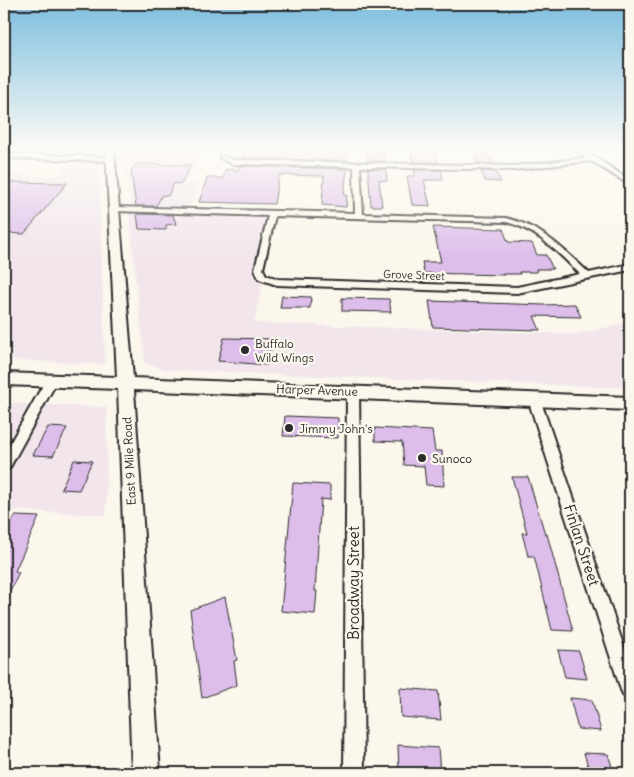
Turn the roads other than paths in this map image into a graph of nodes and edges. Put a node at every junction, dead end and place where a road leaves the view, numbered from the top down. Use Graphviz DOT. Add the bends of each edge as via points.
graph roads {
  1 [pos="113,185"];
  2 [pos="358,185"];
  3 [pos="115,209"];
  4 [pos="272,213"];
  5 [pos="359,215"];
  6 [pos="630,267"];
  7 [pos="587,276"];
  8 [pos="4,379"];
  9 [pos="51,382"];
  10 [pos="125,384"];
  11 [pos="354,392"];
  12 [pos="534,399"];
  13 [pos="630,403"];
  14 [pos="4,465"];
  15 [pos="630,690"];
  16 [pos="146,773"];
  17 [pos="354,773"];
  1 -- 3 [label="main road, East 9 Mile Road"];
  2 -- 5 [label="street"];
  3 -- 4 [label="street"];
  3 -- 10 [label="main road, East 9 Mile Road"];
  4 -- 5 [label="street"];
  4 -- 7 [label="street, Grove Street" via="259,269 262,277 272,281 517,290"];
  5 -- 7 [label="street" via="516,221 534,230"];
  6 -- 7 [label="street, Grove Street"];
  8 -- 9 [label="main road, Harper Avenue"];
  9 -- 10 [label="main road, Harper Avenue"];
  9 -- 14 [label="street"];
  10 -- 11 [label="main road, Harper Avenue"];
  10 -- 16 [label="main road, East 9 Mile Road"];
  11 -- 12 [label="main road, Harper Avenue"];
  11 -- 17 [label="street, Broadway Street"];
  12 -- 13 [label="main road, Harper Avenue"];
  12 -- 15 [label="street, Finlan Street"];
}
